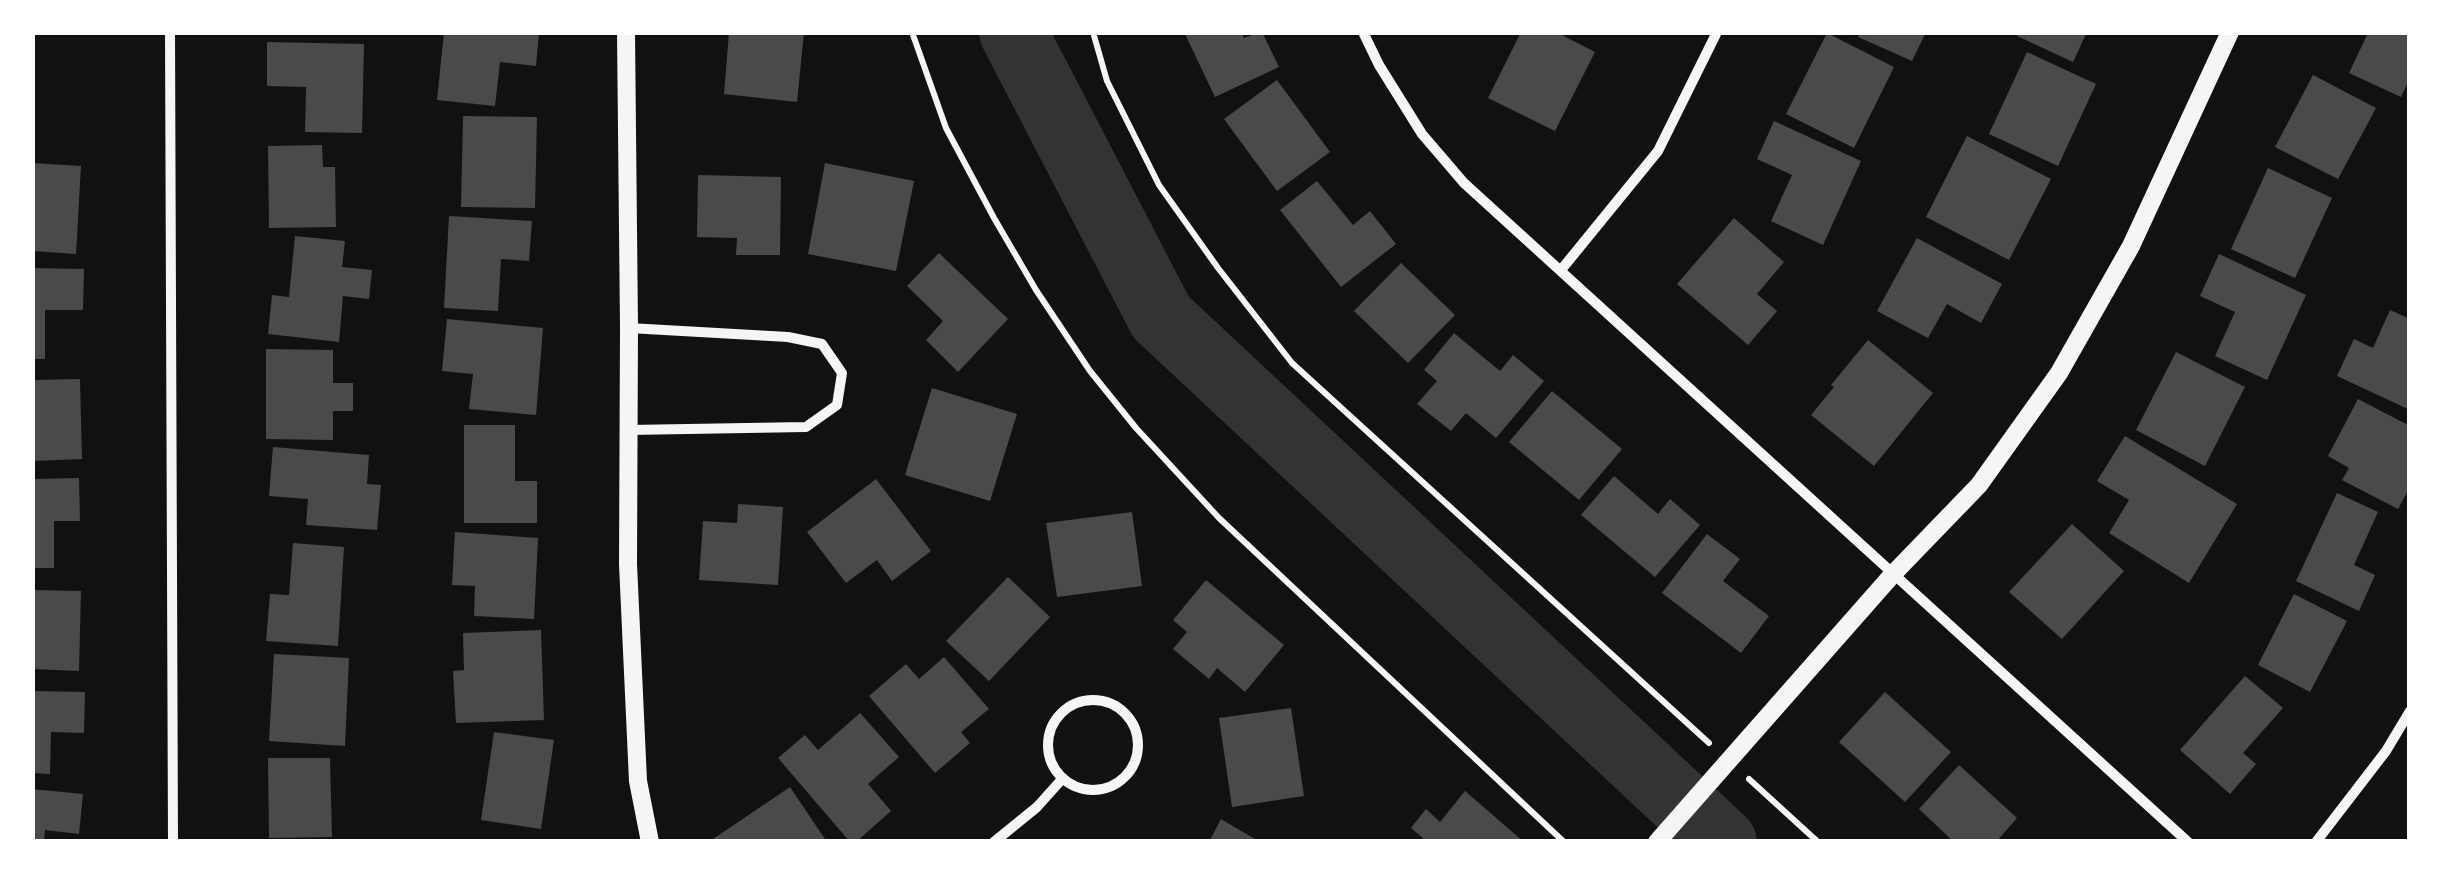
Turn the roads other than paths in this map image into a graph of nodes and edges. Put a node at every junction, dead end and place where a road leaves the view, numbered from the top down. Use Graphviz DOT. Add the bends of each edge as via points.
graph roads {
  1 [pos="170,32"];
  2 [pos="626,32"];
  3 [pos="1362,32"];
  4 [pos="1718,32"];
  5 [pos="2230,32"];
  6 [pos="1561,270"];
  7 [pos="630,328"];
  8 [pos="628,430"];
  9 [pos="1893,574"];
  10 [pos="2410,711"];
  11 [pos="1063,778"];
  12 [pos="173,842"];
  13 [pos="650,842"];
  14 [pos="994,842"];
  15 [pos="1657,842"];
  16 [pos="2188,842"];
  17 [pos="2316,842"];
  1 -- 12 [label="street"];
  2 -- 7 [label="street"];
  3 -- 6 [label="street" via="1422,134 1464,183"];
  4 -- 6 [label="street" via="1658,150"];
  5 -- 9 [label="street" via="2131,246 2059,374 1979,485"];
  6 -- 9 [label="street"];
  7 -- 8 [label="street"];
  7 -- 8 [label="street" via="822,344 842,372 837,405 806,427"];
  8 -- 13 [label="street" via="631,663 638,781"];
  9 -- 15 [label="street"];
  9 -- 16 [label="street"];
  10 -- 17 [label="street"];
  11 -- 11 [label="street" via="1096,792 1120,784 1135,766 1140,742 1132,719 1114,704 1090,699 1068,707 1052,725 1047,748"];
  11 -- 14 [label="street"];
}
